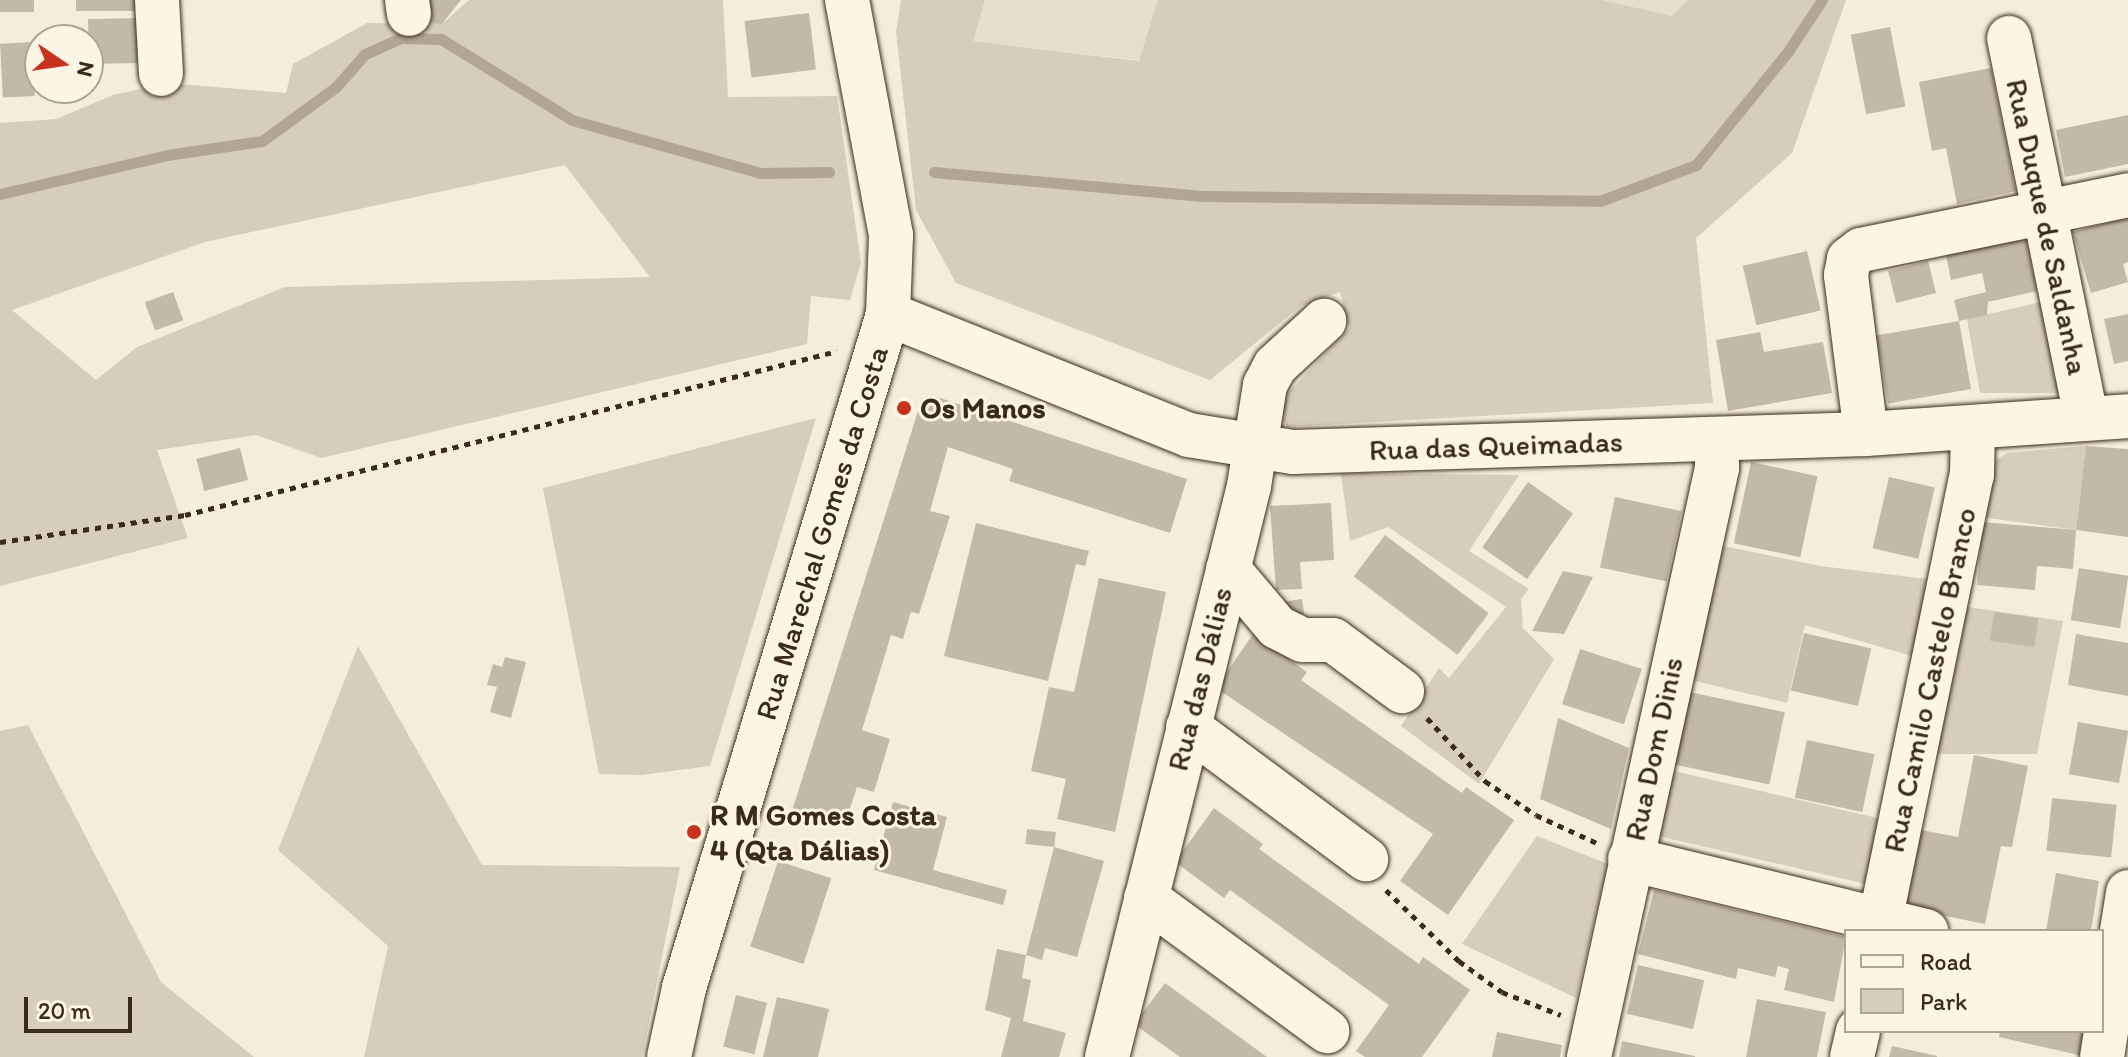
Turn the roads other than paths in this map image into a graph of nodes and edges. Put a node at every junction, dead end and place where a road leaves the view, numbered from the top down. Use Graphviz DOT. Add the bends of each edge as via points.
graph roads {
  1 [pos="157,0"];
  2 [pos="847,0"];
  3 [pos="2009,38"];
  4 [pos="161,74"];
  5 [pos="2128,195"];
  6 [pos="2044,212"];
  7 [pos="888,314"];
  8 [pos="1324,321"];
  9 [pos="2107,416"];
  10 [pos="1973,427"];
  11 [pos="1866,434"];
  12 [pos="1717,440"];
  13 [pos="1252,448"];
  14 [pos="1228,569"];
  15 [pos="1402,691"];
  16 [pos="1188,727"];
  17 [pos="1366,859"];
  18 [pos="1630,859"];
  19 [pos="2128,892"];
  20 [pos="1146,898"];
  21 [pos="1879,926"];
  22 [pos="1907,929"];
  23 [pos="2108,975"];
  24 [pos="2104,1030"];
  25 [pos="1327,1031"];
  26 [pos="1858,1033"];
  27 [pos="2104,1033"];
  28 [pos="1592,1043"];
  29 [pos="669,1057"];
  30 [pos="1107,1057"];
  31 [pos="1852,1057"];
  32 [pos="2102,1057"];
  1 -- 4 [label="street"];
  2 -- 7 [label="street, Rua Marechal Gomes da Costa" via="891,235"];
  3 -- 6 [label="street, Rua Duque de Saldanha"];
  5 -- 6 [label="street"];
  6 -- 9 [label="street, Rua Duque de Saldanha"];
  6 -- 11 [label="street" via="1861,250 1849,259 1846,275"];
  7 -- 13 [label="street, Rua das Queimadas" via="1189,435"];
  7 -- 29 [label="street, Rua Marechal Gomes da Costa" via="688,973"];
  8 -- 13 [label="street, Rua das Dálias" via="1275,366 1256,415"];
  9 -- 10 [label="street, Rua das Queimadas"];
  10 -- 11 [label="street, Rua das Queimadas"];
  10 -- 21 [label="street, Rua Camilo Castelo Branco" via="1972,475"];
  11 -- 12 [label="street, Rua das Queimadas"];
  12 -- 13 [label="street, Rua das Queimadas" via="1293,452"];
  12 -- 18 [label="street, Rua Dom Dinis" via="1717,468"];
  13 -- 14 [label="street, Rua das Dálias"];
  14 -- 15 [label="street" via="1277,627 1303,640 1333,640"];
  14 -- 16 [label="street, Rua das Dálias"];
  16 -- 17 [label="street"];
  16 -- 20 [label="street, Rua das Dálias"];
  18 -- 21 [label="street"];
  18 -- 28 [label="street, Rua Dom Dinis"];
  19 -- 23 [label="street"];
  20 -- 25 [label="street"];
  20 -- 30 [label="street, Rua das Dálias"];
  21 -- 22 [label="street"];
  23 -- 24 [label="street"];
  26 -- 31 [label="street"];
  27 -- 32 [label="street"];
}
